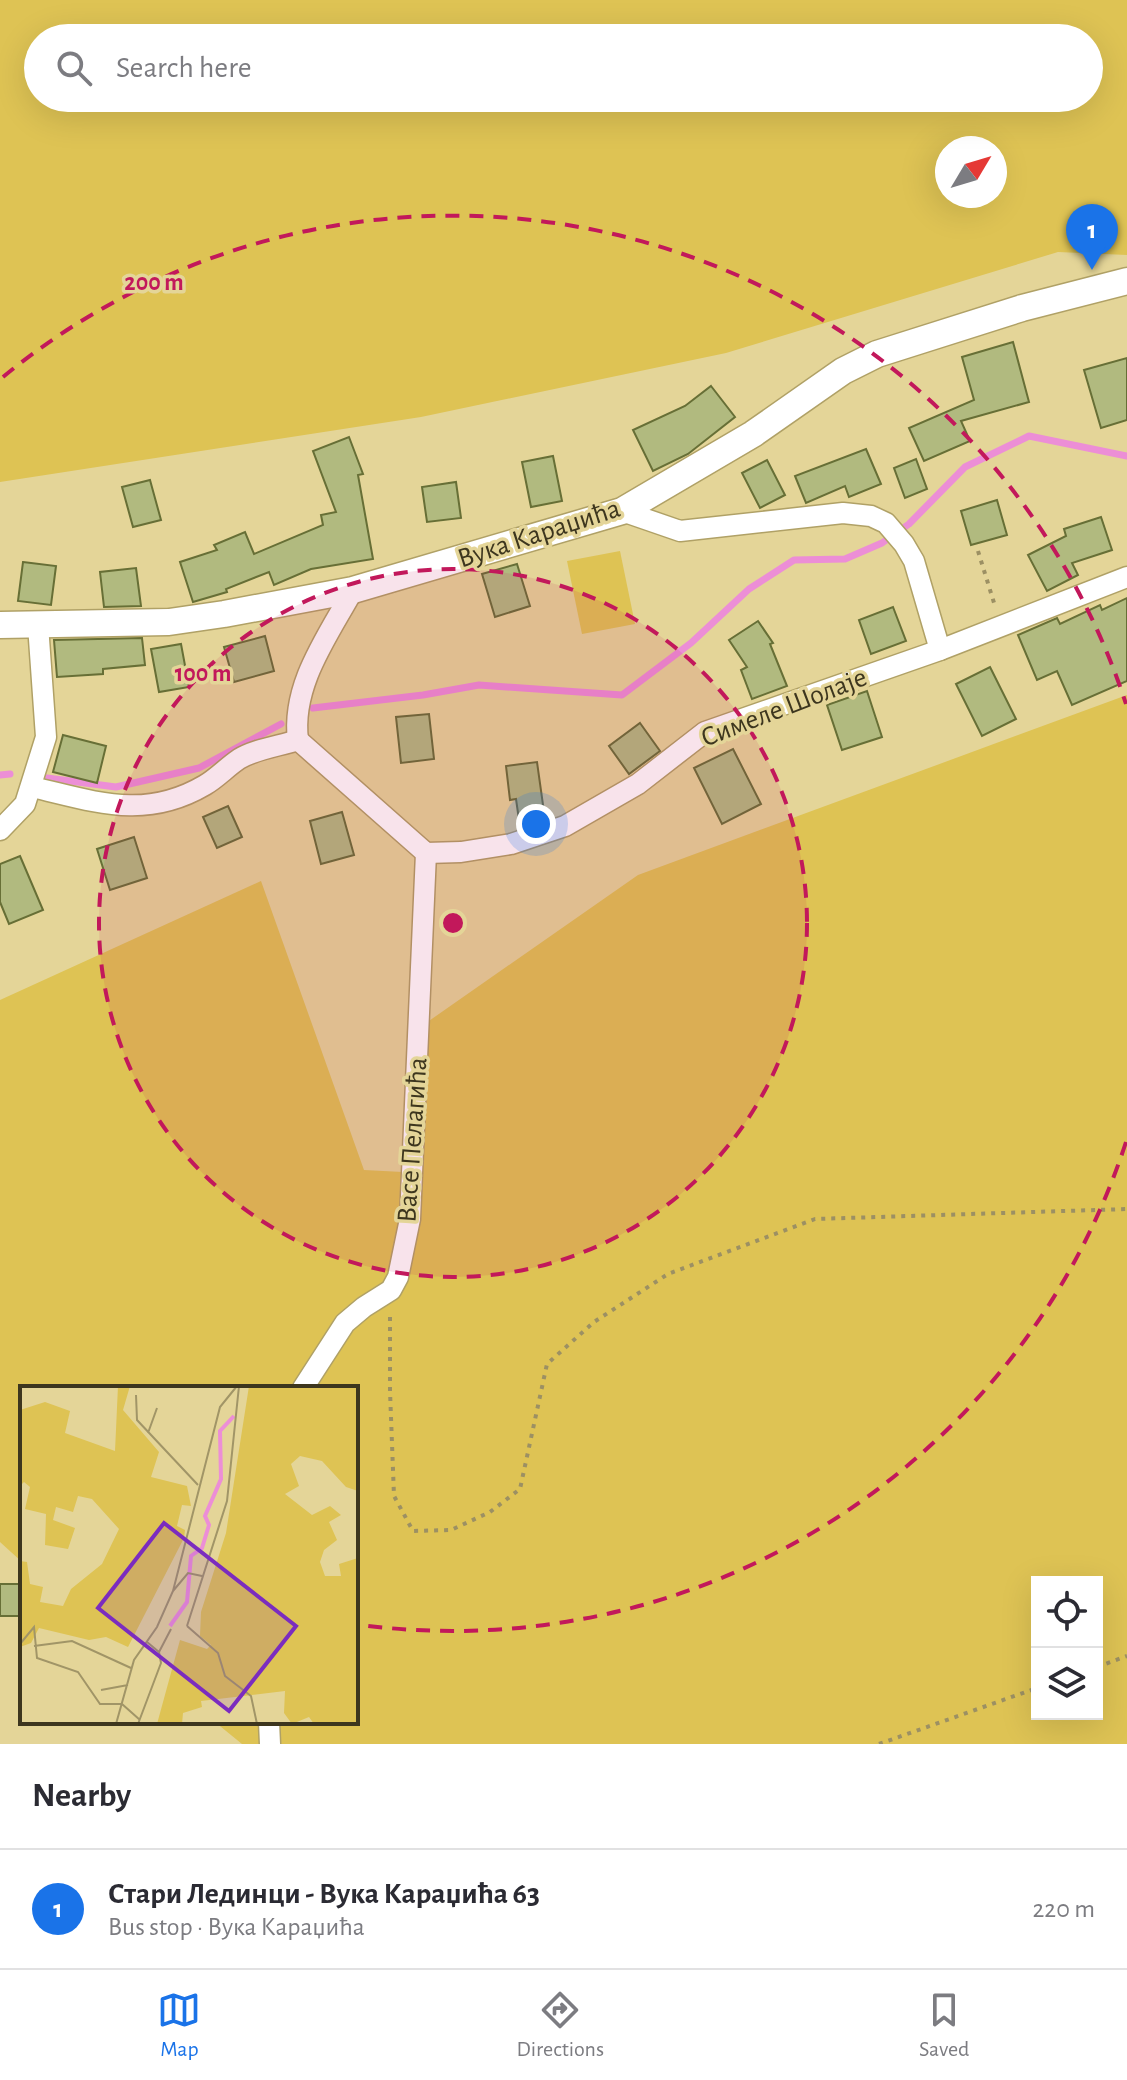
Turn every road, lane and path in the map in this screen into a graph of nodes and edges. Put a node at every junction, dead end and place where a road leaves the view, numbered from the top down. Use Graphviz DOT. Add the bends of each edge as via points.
graph roads {
  1 [pos="1127,281"];
  2 [pos="622,511"];
  3 [pos="978,551"];
  4 [pos="1127,577"];
  5 [pos="353,590"];
  6 [pos="0,625"];
  7 [pos="38,625"];
  8 [pos="1003,627"];
  9 [pos="940,650"];
  10 [pos="298,740"];
  11 [pos="32,787"];
  12 [pos="0,830"];
  13 [pos="426,853"];
  14 [pos="1127,1209"];
  15 [pos="391,1290"];
  16 [pos="304,1386"];
  17 [pos="1127,1656"];
  18 [pos="1103,1665"];
  19 [pos="1031,1690"];
  20 [pos="269,1724"];
  21 [pos="270,1744"];
  22 [pos="879,1744"];
  1 -- 2 [label="street, Вука Караџића" via="877,354"];
  2 -- 5 [label="street, Вука Караџића"];
  2 -- 9 [label="street" via="680,531 843,513 871,516 886,523 914,561"];
  3 -- 8 [label="path"];
  4 -- 8 [label="street, Симеле Шолаје"];
  5 -- 7 [label="street, Вука Караџића" via="169,622"];
  5 -- 10 [label="street" via="310,669 300,697"];
  6 -- 7 [label="street, Вука Караџића"];
  7 -- 11 [label="street" via="46,737"];
  8 -- 9 [label="street, Симеле Шолаје"];
  9 -- 13 [label="street, Симеле Шолаје" via="705,732 638,784 565,826 511,844"];
  10 -- 11 [label="street" via="242,757 205,785 169,801 135,806 95,803"];
  10 -- 13 [label="street"];
  11 -- 12 [label="street" via="25,804"];
  13 -- 15 [label="street, Васе Пелагића" via="410,1219"];
  14 -- 15 [label="path" via="815,1219 668,1274 594,1322 547,1364 520,1489 490,1512 451,1530 413,1531 394,1496"];
  15 -- 16 [label="street" via="345,1323"];
  17 -- 18 [label="path"];
  19 -- 22 [label="path"];
  20 -- 21 [label="street"];
}
